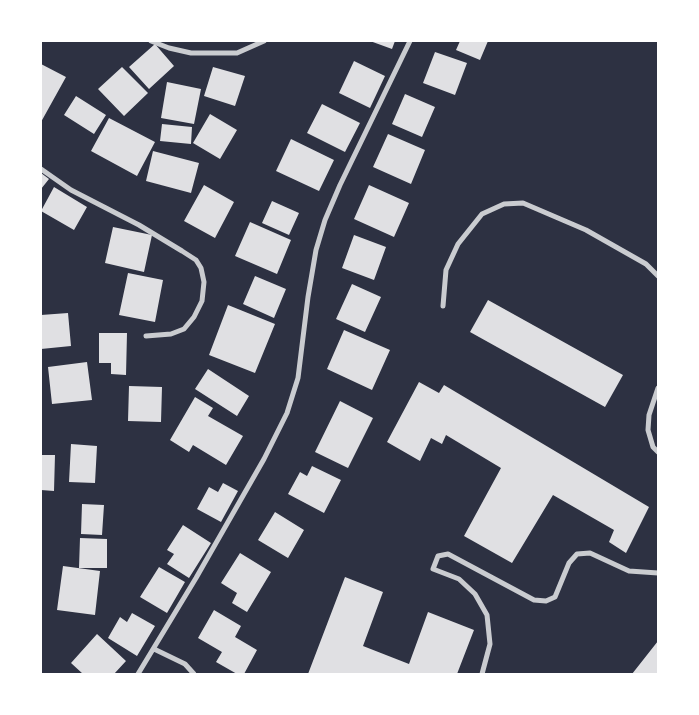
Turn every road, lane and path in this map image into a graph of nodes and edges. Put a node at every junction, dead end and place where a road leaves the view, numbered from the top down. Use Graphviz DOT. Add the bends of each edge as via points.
graph roads {
  1 [pos="152,41"];
  2 [pos="264,41"];
  3 [pos="410,41"];
  4 [pos="41,169"];
  5 [pos="658,276"];
  6 [pos="444,306"];
  7 [pos="146,336"];
  8 [pos="658,388"];
  9 [pos="658,452"];
  10 [pos="658,573"];
  11 [pos="154,649"];
  12 [pos="138,674"];
  13 [pos="194,674"];
  14 [pos="482,674"];
  1 -- 2 [label="street" via="191,53 236,52"];
  3 -- 11 [label="street" via="325,220 316,250 298,378 287,413 264,459"];
  4 -- 7 [label="street" via="71,190 153,233 196,260 204,282 202,301 194,317 184,329 171,334"];
  5 -- 6 [label="street" via="646,264 586,230 523,203 504,204 482,214 458,244 446,270"];
  8 -- 9 [label="street" via="648,415 648,430"];
  10 -- 14 [label="street" via="629,571 590,554 577,554 569,563 555,597 546,601 534,600 448,554 438,556 433,569 460,579 475,594 487,615 490,644"];
  11 -- 12 [label="street"];
  11 -- 13 [label="street" via="185,664"];
}
